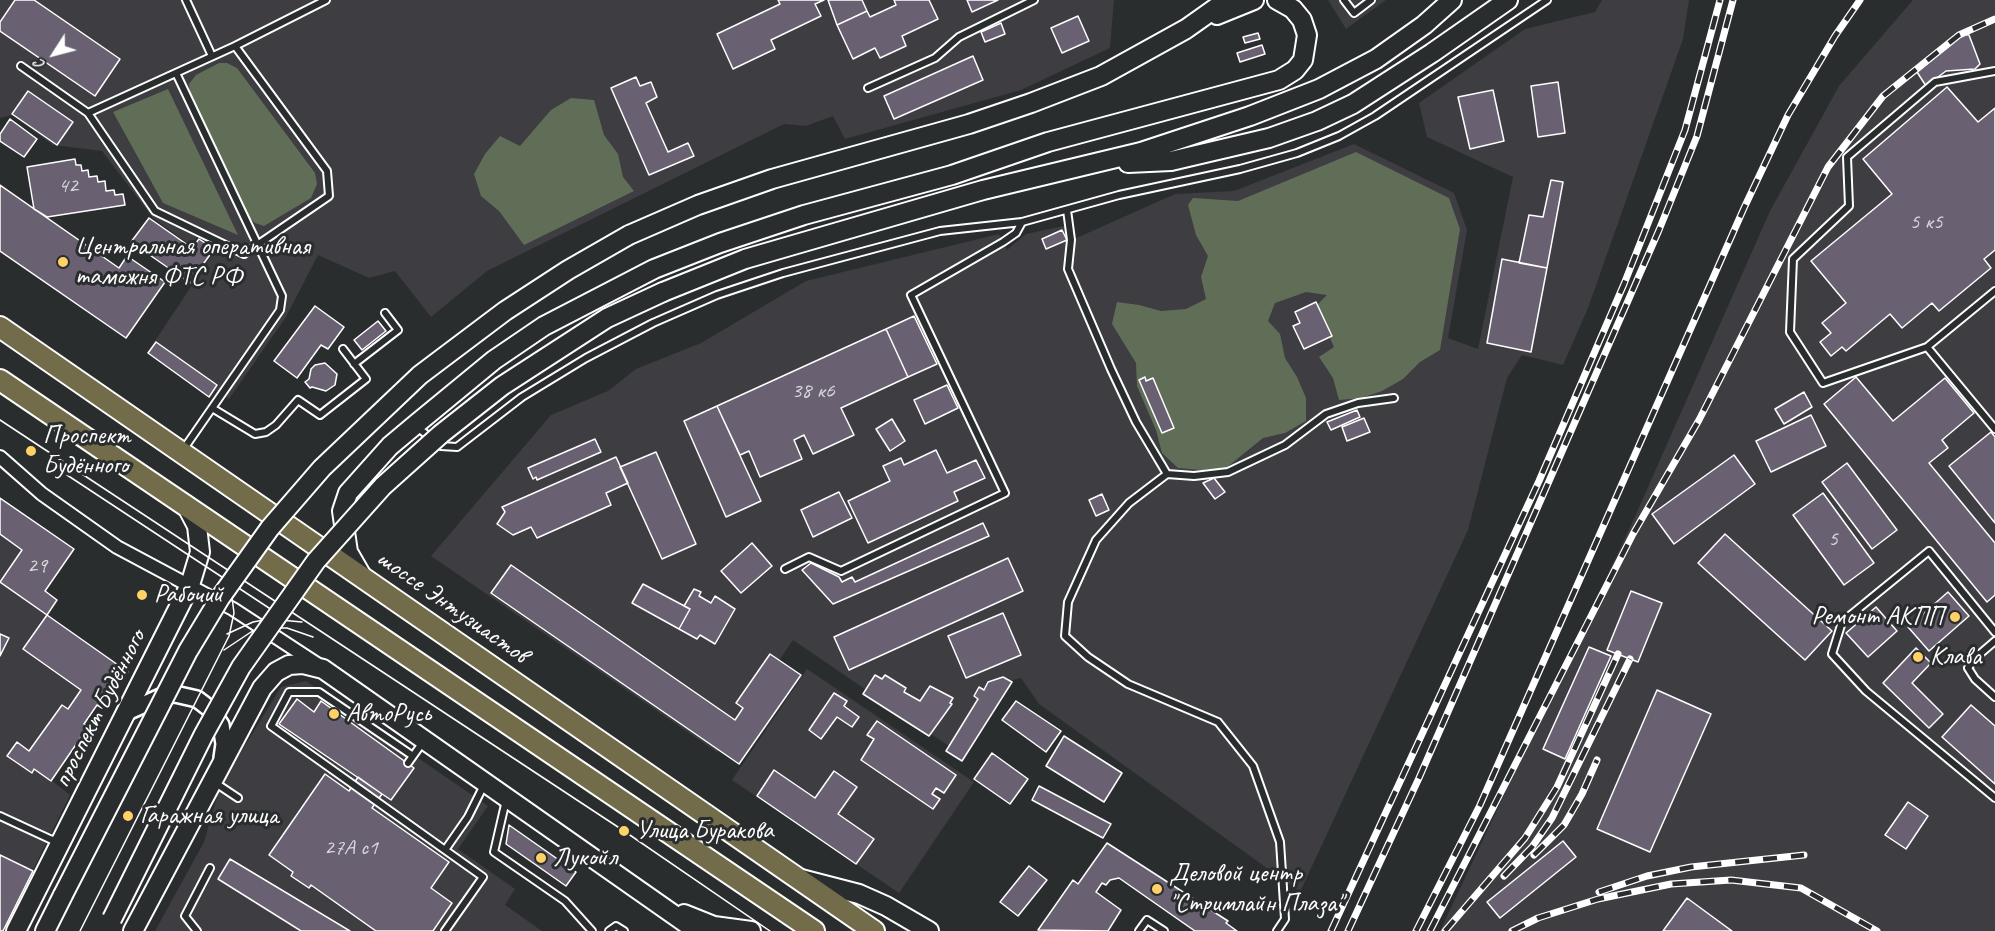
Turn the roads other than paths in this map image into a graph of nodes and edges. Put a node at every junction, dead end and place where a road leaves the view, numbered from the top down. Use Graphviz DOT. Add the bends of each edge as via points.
graph roads {
  1 [pos="186,0"];
  2 [pos="326,0"];
  3 [pos="1034,0"];
  4 [pos="1227,0"];
  5 [pos="1254,0"];
  6 [pos="1277,0"];
  7 [pos="1344,0"];
  8 [pos="1371,0"];
  9 [pos="1452,0"];
  10 [pos="1508,0"];
  11 [pos="1547,0"];
  12 [pos="1186,29"];
  13 [pos="235,46"];
  14 [pos="212,56"];
  15 [pos="21,66"];
  16 [pos="1995,71"];
  17 [pos="176,73"];
  18 [pos="868,88"];
  19 [pos="88,113"];
  20 [pos="1086,165"];
  21 [pos="983,190"];
  22 [pos="1067,210"];
  23 [pos="804,215"];
  24 [pos="1022,222"];
  25 [pos="257,245"];
  26 [pos="1995,291"];
  27 [pos="385,313"];
  28 [pos="0,327"];
  29 [pos="1927,347"];
  30 [pos="343,349"];
  31 [pos="354,364"];
  32 [pos="0,380"];
  33 [pos="1394,398"];
  34 [pos="212,408"];
  35 [pos="415,425"];
  36 [pos="1995,429"];
  37 [pos="181,453"];
  38 [pos="0,457"];
  39 [pos="1167,474"];
  40 [pos="186,505"];
  41 [pos="785,569"];
  42 [pos="363,578"];
  43 [pos="190,585"];
  44 [pos="1995,632"];
  45 [pos="1995,641"];
  46 [pos="323,669"];
  47 [pos="1995,697"];
  48 [pos="127,712"];
  49 [pos="425,740"];
  50 [pos="413,756"];
  51 [pos="221,761"];
  52 [pos="408,763"];
  53 [pos="211,780"];
  54 [pos="486,782"];
  55 [pos="506,796"];
  56 [pos="238,798"];
  57 [pos="1995,798"];
  58 [pos="0,816"];
  59 [pos="61,839"];
  60 [pos="446,850"];
  61 [pos="210,868"];
  62 [pos="799,878"];
  63 [pos="660,905"];
  64 [pos="109,925"];
  65 [pos="16,931"];
  66 [pos="45,931"];
  67 [pos="132,931"];
  68 [pos="197,931"];
  69 [pos="445,931"];
  70 [pos="592,931"];
  71 [pos="609,931"];
  72 [pos="624,931"];
  73 [pos="697,931"];
  74 [pos="751,931"];
  75 [pos="814,931"];
  76 [pos="874,931"];
  77 [pos="929,931"];
  78 [pos="1139,931"];
  79 [pos="1164,931"];
  80 [pos="1277,931"];
  1 -- 14 [label="lane"];
  2 -- 13 [label="lane"];
  3 -- 18 [label="lane" via="959,37 935,58"];
  4 -- 12 [label="main road"];
  5 -- 12 [label="main road"];
  6 -- 23 [label="main road" via="1298,14 1307,35 1303,60 1279,80 1048,142 952,174"];
  7 -- 8 [label="lane" via="1354,13"];
  9 -- 20 [label="main road" via="1424,26 1376,59 1318,89 1184,139"];
  10 -- 20 [label="main road" via="1353,104 1317,121 1269,138 1172,161"];
  11 -- 22 [label="lane" via="1413,92 1339,136 1240,169"];
  12 -- 66 [label="main road, bridge" via="1101,76 1031,103 772,179 629,235 505,310 420,375 322,468 278,519 220,598 188,651"];
  13 -- 14 [label="lane"];
  13 -- 25 [label="lane" via="327,171 329,196"];
  14 -- 17 [label="lane"];
  15 -- 19 [label="lane"];
  16 -- 29 [label="lane" via="1935,82 1847,157 1849,206 1793,260 1790,332 1823,383"];
  17 -- 19 [label="lane"];
  17 -- 25 [label="lane"];
  19 -- 25 [label="lane" via="155,211 244,254"];
  20 -- 21 [label="main road"];
  21 -- 23 [label="main road"];
  21 -- 64 [label="main road, bridge" via="746,259 663,292 607,318 502,386 441,434 383,486 323,553 242,667 204,734"];
  22 -- 24 [label="lane"];
  22 -- 39 [label="lane" via="1071,240 1068,269 1136,422"];
  23 -- 35 [label="main road" via="654,269 597,297 494,360"];
  24 -- 35 [label="lane" via="940,231 717,295 586,358 522,397 457,447 441,446"];
  24 -- 41 [label="lane" via="1016,233 1003,242 911,295 1005,493 841,571 808,557"];
  25 -- 34 [label="lane" via="282,296 280,310"];
  26 -- 29 [label="lane"];
  27 -- 31 [label="lane" via="398,330"];
  28 -- 37 [label="main road, шоссе Энтузиастов"];
  29 -- 36 [label="lane"];
  30 -- 31 [label="lane"];
  31 -- 34 [label="lane" via="366,379 320,415 298,400 266,432 255,434"];
  32 -- 40 [label="main road"];
  33 -- 39 [label="lane" via="1358,403 1326,414 1285,445 1228,472"];
  34 -- 37 [label="lane"];
  35 -- 42 [label="main road" via="390,446 348,493 342,511 348,552"];
  37 -- 42 [label="main road, шоссе Энтузиастов"];
  38 -- 43 [label="street" via="76,520 117,547"];
  39 -- 80 [label="lane" via="1129,503 1096,540 1068,602 1065,636 1128,684 1218,722 1253,766 1280,842 1285,919"];
  40 -- 43 [label="main road, проспект Будённого" via="197,526 200,552"];
  40 -- 75 [label="main road"];
  42 -- 62 [label="main road, шоссе Энтузиастов"];
  43 -- 46 [label="street"];
  43 -- 48 [label="main road, проспект Будённого"];
  44 -- 57 [label="lane" via="1929,551 1842,622 1832,654 1866,691"];
  45 -- 47 [label="lane" via="1968,668"];
  46 -- 49 [label="main road"];
  46 -- 51 [label="main road" via="303,664 289,665 276,672 262,688"];
  48 -- 51 [label="street" via="165,695 197,699 210,709 220,725 224,744"];
  48 -- 59 [label="main road, проспект Будённого"];
  49 -- 50 [label="lane"];
  49 -- 54 [label="main road"];
  50 -- 52 [label="lane"];
  50 -- 60 [label="lane" via="319,693 289,692 271,726"];
  51 -- 53 [label="main road"];
  53 -- 56 [label="lane"];
  53 -- 67 [label="main road"];
  54 -- 55 [label="main road"];
  54 -- 60 [label="lane"];
  55 -- 63 [label="main road"];
  55 -- 70 [label="lane" via="494,852 565,902"];
  58 -- 59 [label="lane" via="52,840"];
  59 -- 65 [label="main road, проспект Будённого"];
  60 -- 69 [label="lane" via="483,877"];
  61 -- 68 [label="lane" via="185,916"];
  62 -- 76 [label="main road, шоссе Энтузиастов"];
  62 -- 77 [label="main road" via="859,894"];
  63 -- 73 [label="main road"];
  63 -- 74 [label="main road" via="714,926"];
  71 -- 72 [label="lane" via="616,926"];
  78 -- 79 [label="lane" via="1147,920"];
}
